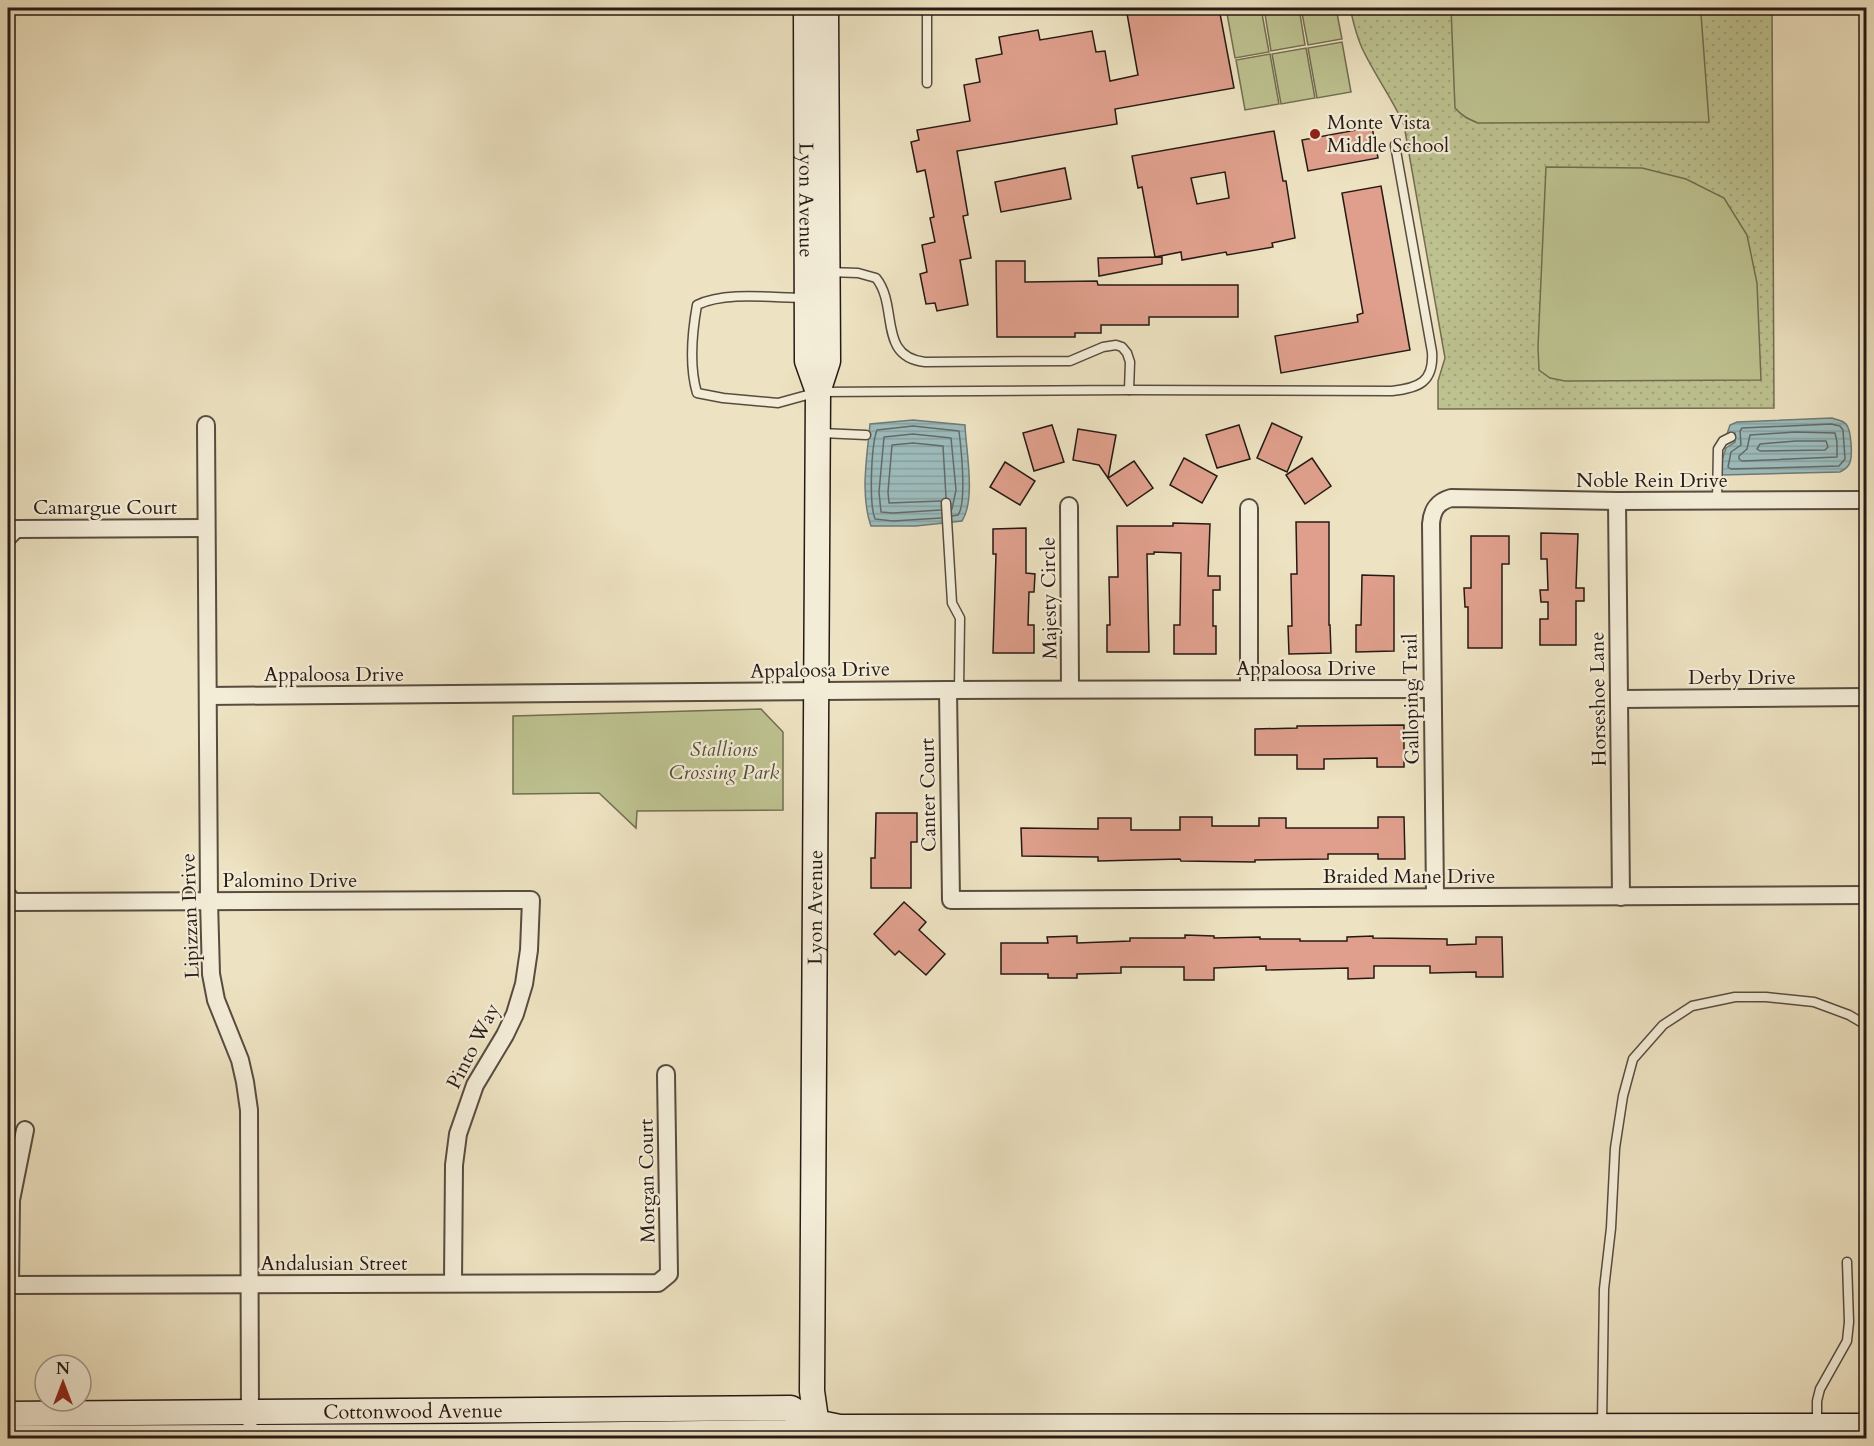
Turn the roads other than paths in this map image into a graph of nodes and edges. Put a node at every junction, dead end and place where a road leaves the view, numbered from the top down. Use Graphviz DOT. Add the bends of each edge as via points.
graph roads {
  1 [pos="806,8"];
  2 [pos="826,8"];
  3 [pos="927,8"];
  4 [pos="927,83"];
  5 [pos="1395,145"];
  6 [pos="828,273"];
  7 [pos="805,298"];
  8 [pos="1129,390"];
  9 [pos="818,392"];
  10 [pos="206,425"];
  11 [pos="818,433"];
  12 [pos="866,435"];
  13 [pos="1731,437"];
  14 [pos="1866,500"];
  15 [pos="1617,501"];
  16 [pos="1717,501"];
  17 [pos="946,503"];
  18 [pos="1438,504"];
  19 [pos="1069,506"];
  20 [pos="1249,508"];
  21 [pos="206,528"];
  22 [pos="8,537"];
  23 [pos="1249,688"];
  24 [pos="1432,688"];
  25 [pos="1070,689"];
  26 [pos="953,690"];
  27 [pos="817,691"];
  28 [pos="208,696"];
  29 [pos="1866,697"];
  30 [pos="1619,699"];
  31 [pos="1866,895"];
  32 [pos="1436,897"];
  33 [pos="1621,897"];
  34 [pos="10,899"];
  35 [pos="531,900"];
  36 [pos="951,900"];
  37 [pos="209,901"];
  38 [pos="1866,1025"];
  39 [pos="666,1074"];
  40 [pos="24,1130"];
  41 [pos="1847,1262"];
  42 [pos="658,1283"];
  43 [pos="249,1284"];
  44 [pos="453,1284"];
  45 [pos="250,1411"];
  46 [pos="8,1414"];
  47 [pos="1866,1426"];
  48 [pos="1602,1427"];
  49 [pos="817,1430"];
  50 [pos="1828,1430"];
  51 [pos="251,1436"];
  52 [pos="8,1438"];
  1 -- 7 [label="main road, Lyon Avenue"];
  2 -- 6 [label="main road, Lyon Avenue"];
  3 -- 4 [label="lane"];
  5 -- 8 [label="lane" via="1432,352 1433,364 1422,383 1392,391"];
  6 -- 8 [label="lane" via="858,273 876,278 884,292 895,344 911,359 1070,361 1116,345 1127,353 1130,362"];
  6 -- 9 [label="main road, Lyon Avenue" via="828,361"];
  7 -- 9 [label="main road, Lyon Avenue" via="807,361"];
  7 -- 9 [label="lane" via="734,297 697,305 693,379 697,393 723,398 778,403"];
  8 -- 9 [label="lane"];
  9 -- 11 [label="main road, Lyon Avenue"];
  10 -- 21 [label="street, Lipizzan Drive"];
  11 -- 12 [label="lane"];
  11 -- 27 [label="main road, Lyon Avenue"];
  13 -- 16 [label="lane" via="1718,449"];
  14 -- 16 [label="street, Noble Rein Drive"];
  15 -- 16 [label="street, Noble Rein Drive"];
  15 -- 18 [label="street, Noble Rein Drive" via="1451,498"];
  15 -- 30 [label="street, Horseshoe Lane"];
  17 -- 26 [label="lane" via="952,603 960,618"];
  18 -- 24 [label="street, Galloping Trail" via="1432,512 1431,524"];
  19 -- 25 [label="street, Majesty Circle"];
  20 -- 23 [label="street"];
  21 -- 22 [label="street, Camargue Court" via="16,529"];
  21 -- 28 [label="street, Lipizzan Drive"];
  23 -- 24 [label="street, Appaloosa Drive"];
  23 -- 25 [label="street, Appaloosa Drive"];
  24 -- 32 [label="street, Galloping Trail"];
  25 -- 26 [label="street, Appaloosa Drive"];
  26 -- 27 [label="street, Appaloosa Drive"];
  26 -- 36 [label="street, Canter Court"];
  27 -- 28 [label="street, Appaloosa Drive"];
  27 -- 49 [label="main road, Lyon Avenue" via="812,1379"];
  28 -- 37 [label="street, Lipizzan Drive"];
  29 -- 30 [label="street, Derby Drive"];
  30 -- 33 [label="street, Horseshoe Lane"];
  31 -- 33 [label="street, Braided Mane Drive"];
  32 -- 33 [label="street, Braided Mane Drive"];
  32 -- 36 [label="street, Braided Mane Drive"];
  34 -- 37 [label="street, Palomino Drive"];
  35 -- 37 [label="street, Palomino Drive"];
  35 -- 44 [label="street, Pinto Way" via="530,950 515,1014 475,1085 458,1134"];
  37 -- 43 [label="street, Lipizzan Drive" via="211,974 216,1000 240,1060 249,1110"];
  38 -- 48 [label="lane" via="1814,1002 1735,997 1692,1006 1663,1025 1633,1059 1615,1148 1604,1288"];
  39 -- 42 [label="street, Morgan Court" via="669,1274"];
  40 -- 43 [label="street, Andalusian Street" via="11,1200 10,1285"];
  41 -- 50 [label="lane" via="1847,1341 1817,1401"];
  42 -- 44 [label="street, Andalusian Street"];
  43 -- 44 [label="street, Andalusian Street"];
  43 -- 45 [label="street, Lipizzan Drive"];
  45 -- 46 [label="main road, Cottonwood Avenue"];
  45 -- 49 [label="main road, Cottonwood Avenue" via="791,1408"];
  45 -- 51 [label="street, Lipizzan Drive"];
  47 -- 50 [label="main road, Cottonwood Avenue"];
  48 -- 49 [label="main road, Cottonwood Avenue"];
  48 -- 50 [label="main road, Cottonwood Avenue"];
  49 -- 51 [label="main road, Cottonwood Avenue"];
  51 -- 52 [label="main road, Cottonwood Avenue"];
}
